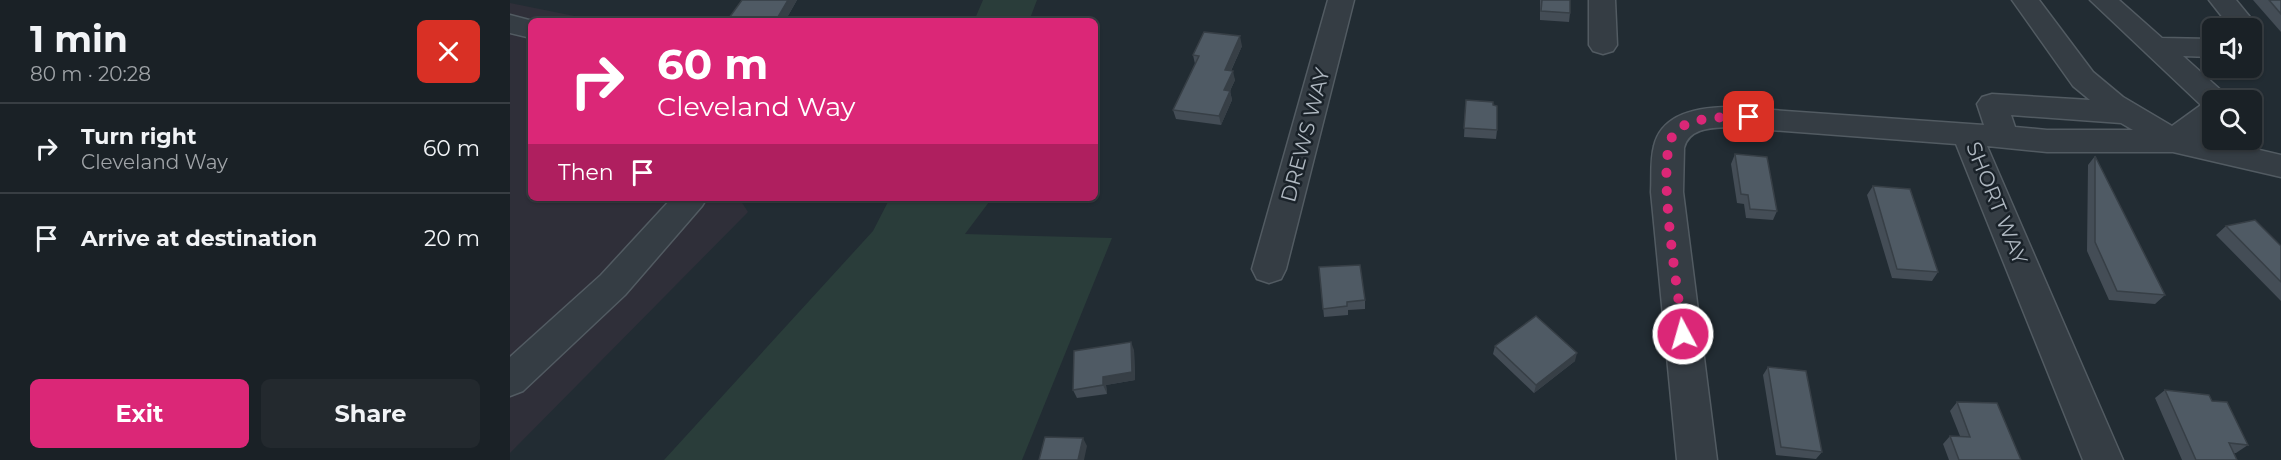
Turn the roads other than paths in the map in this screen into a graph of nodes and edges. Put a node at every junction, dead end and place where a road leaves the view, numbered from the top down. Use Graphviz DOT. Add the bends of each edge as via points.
graph roads {
  1 [pos="1341,0"];
  2 [pos="1602,0"];
  3 [pos="2025,0"];
  4 [pos="2103,0"];
  5 [pos="2222,0"];
  6 [pos="2237,18"];
  7 [pos="510,24"];
  8 [pos="528,28"];
  9 [pos="1603,45"];
  10 [pos="2155,47"];
  11 [pos="2202,48"];
  12 [pos="2203,90"];
  13 [pos="2128,113"];
  14 [pos="2202,119"];
  15 [pos="1967,134"];
  16 [pos="2003,137"];
  17 [pos="2173,141"];
  18 [pos="2262,147"];
  19 [pos="2281,165"];
  20 [pos="688,201"];
  21 [pos="1269,269"];
  22 [pos="510,380"];
  23 [pos="1697,460"];
  24 [pos="2103,460"];
  1 -- 21 [label="street, DREWS WAY"];
  2 -- 9 [label="street"];
  3 -- 13 [label="street" via="2083,79"];
  4 -- 10 [label="street"];
  5 -- 6 [label="street"];
  7 -- 8 [label="street"];
  10 -- 11 [label="street"];
  10 -- 12 [label="street"];
  13 -- 16 [label="street" via="1992,104"];
  13 -- 17 [label="street"];
  14 -- 17 [label="street"];
  15 -- 16 [label="street, SHORT WAY"];
  15 -- 23 [label="street" via="1719,117 1699,121 1672,136 1667,192"];
  15 -- 24 [label="street, SHORT WAY"];
  16 -- 17 [label="street, SHORT WAY"];
  17 -- 19 [label="street, SHORT WAY"];
  18 -- 19 [label="street"];
  20 -- 22 [label="street" via="613,285"];
}
